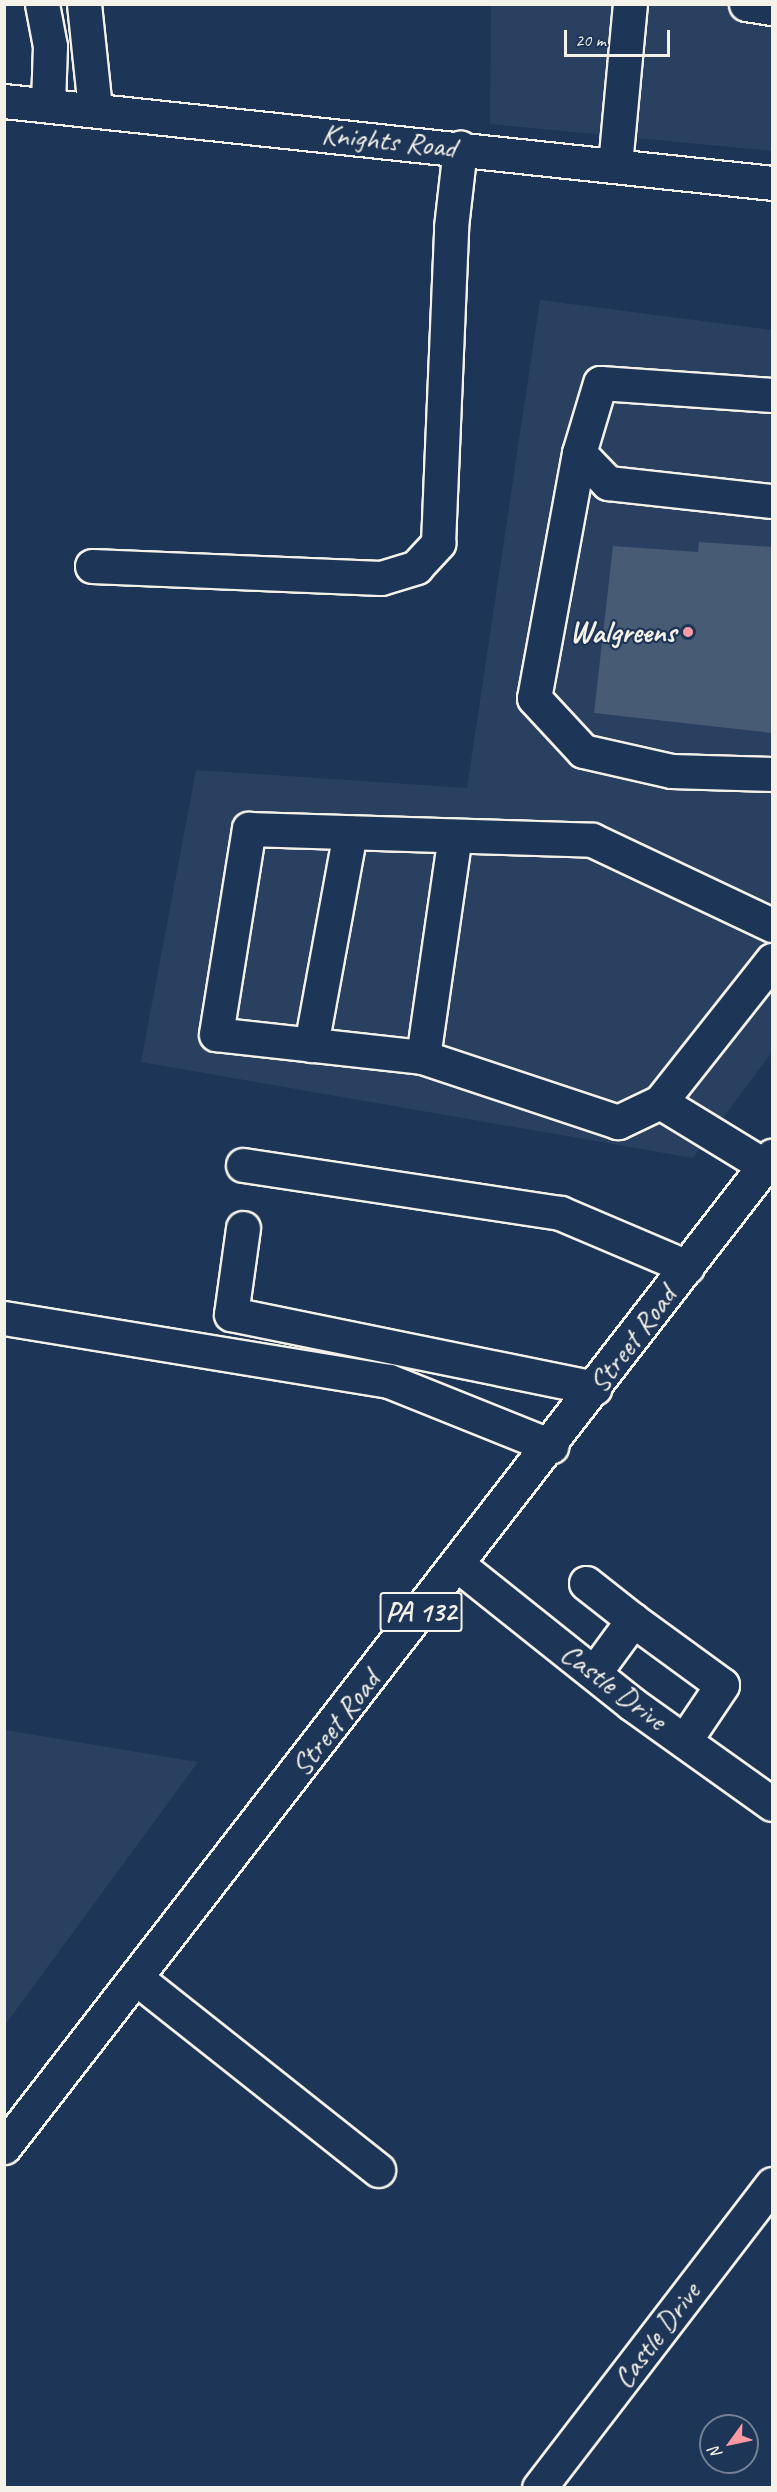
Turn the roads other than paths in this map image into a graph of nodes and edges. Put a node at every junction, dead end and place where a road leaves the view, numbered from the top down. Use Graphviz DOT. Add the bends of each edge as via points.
graph roads {
  1 [pos="42,4"];
  2 [pos="84,4"];
  3 [pos="630,4"];
  4 [pos="746,4"];
  5 [pos="772,8"];
  6 [pos="4,101"];
  7 [pos="48,104"];
  8 [pos="95,108"];
  9 [pos="460,148"];
  10 [pos="615,165"];
  11 [pos="772,183"];
  12 [pos="772,395"];
  13 [pos="579,453"];
  14 [pos="772,501"];
  15 [pos="92,566"];
  16 [pos="772,774"];
  17 [pos="350,833"];
  18 [pos="455,836"];
  19 [pos="772,925"];
  20 [pos="772,960"];
  21 [pos="311,1045"];
  22 [pos="423,1058"];
  23 [pos="660,1102"];
  24 [pos="769,1161"];
  25 [pos="243,1165"];
  26 [pos="243,1228"];
  27 [pos="687,1267"];
  28 [pos="4,1318"];
  29 [pos="595,1388"];
  30 [pos="551,1446"];
  31 [pos="458,1565"];
  32 [pos="586,1583"];
  33 [pos="633,1620"];
  34 [pos="594,1673"];
  35 [pos="685,1740"];
  36 [pos="764,1793"];
  37 [pos="136,1978"];
  38 [pos="4,2147"];
  39 [pos="378,2170"];
  40 [pos="772,2184"];
  41 [pos="539,2487"];
  1 -- 7 [label="main road" via="50,46"];
  2 -- 8 [label="main road"];
  3 -- 10 [label="main road"];
  4 -- 5 [label="main road"];
  6 -- 7 [label="main road, Knights Road"];
  7 -- 8 [label="main road, Knights Road"];
  8 -- 9 [label="main road, Knights Road"];
  9 -- 10 [label="main road, Knights Road"];
  9 -- 15 [label="main road" via="451,227 438,543 416,567 381,578"];
  10 -- 11 [label="main road, Knights Road"];
  12 -- 13 [label="main road" via="600,383"];
  13 -- 14 [label="main road" via="608,483"];
  13 -- 16 [label="main road" via="534,698 583,751 671,771"];
  17 -- 18 [label="main road"];
  17 -- 21 [label="main road"];
  17 -- 21 [label="main road" via="249,830 216,1034"];
  18 -- 19 [label="main road" via="592,840"];
  18 -- 22 [label="main road"];
  20 -- 23 [label="main road"];
  21 -- 22 [label="main road"];
  22 -- 23 [label="main road" via="618,1122"];
  23 -- 24 [label="main road"];
  24 -- 27 [label="main road, Street Road / PA 132"];
  25 -- 27 [label="main road" via="560,1213"];
  26 -- 29 [label="main road" via="231,1314"];
  27 -- 29 [label="main road, Street Road / PA 132"];
  28 -- 30 [label="main road" via="389,1381"];
  29 -- 30 [label="main road, Street Road / PA 132"];
  30 -- 31 [label="main road, Street Road / PA 132"];
  31 -- 34 [label="main road, Castle Drive"];
  31 -- 37 [label="main road, Street Road / PA 132"];
  32 -- 33 [label="main road"];
  33 -- 34 [label="main road"];
  33 -- 35 [label="main road" via="722,1685"];
  34 -- 35 [label="main road, Castle Drive"];
  35 -- 36 [label="main road, Castle Drive"];
  37 -- 38 [label="main road, Street Road / PA 132"];
  37 -- 39 [label="main road"];
  40 -- 41 [label="main road, Castle Drive"];
}
